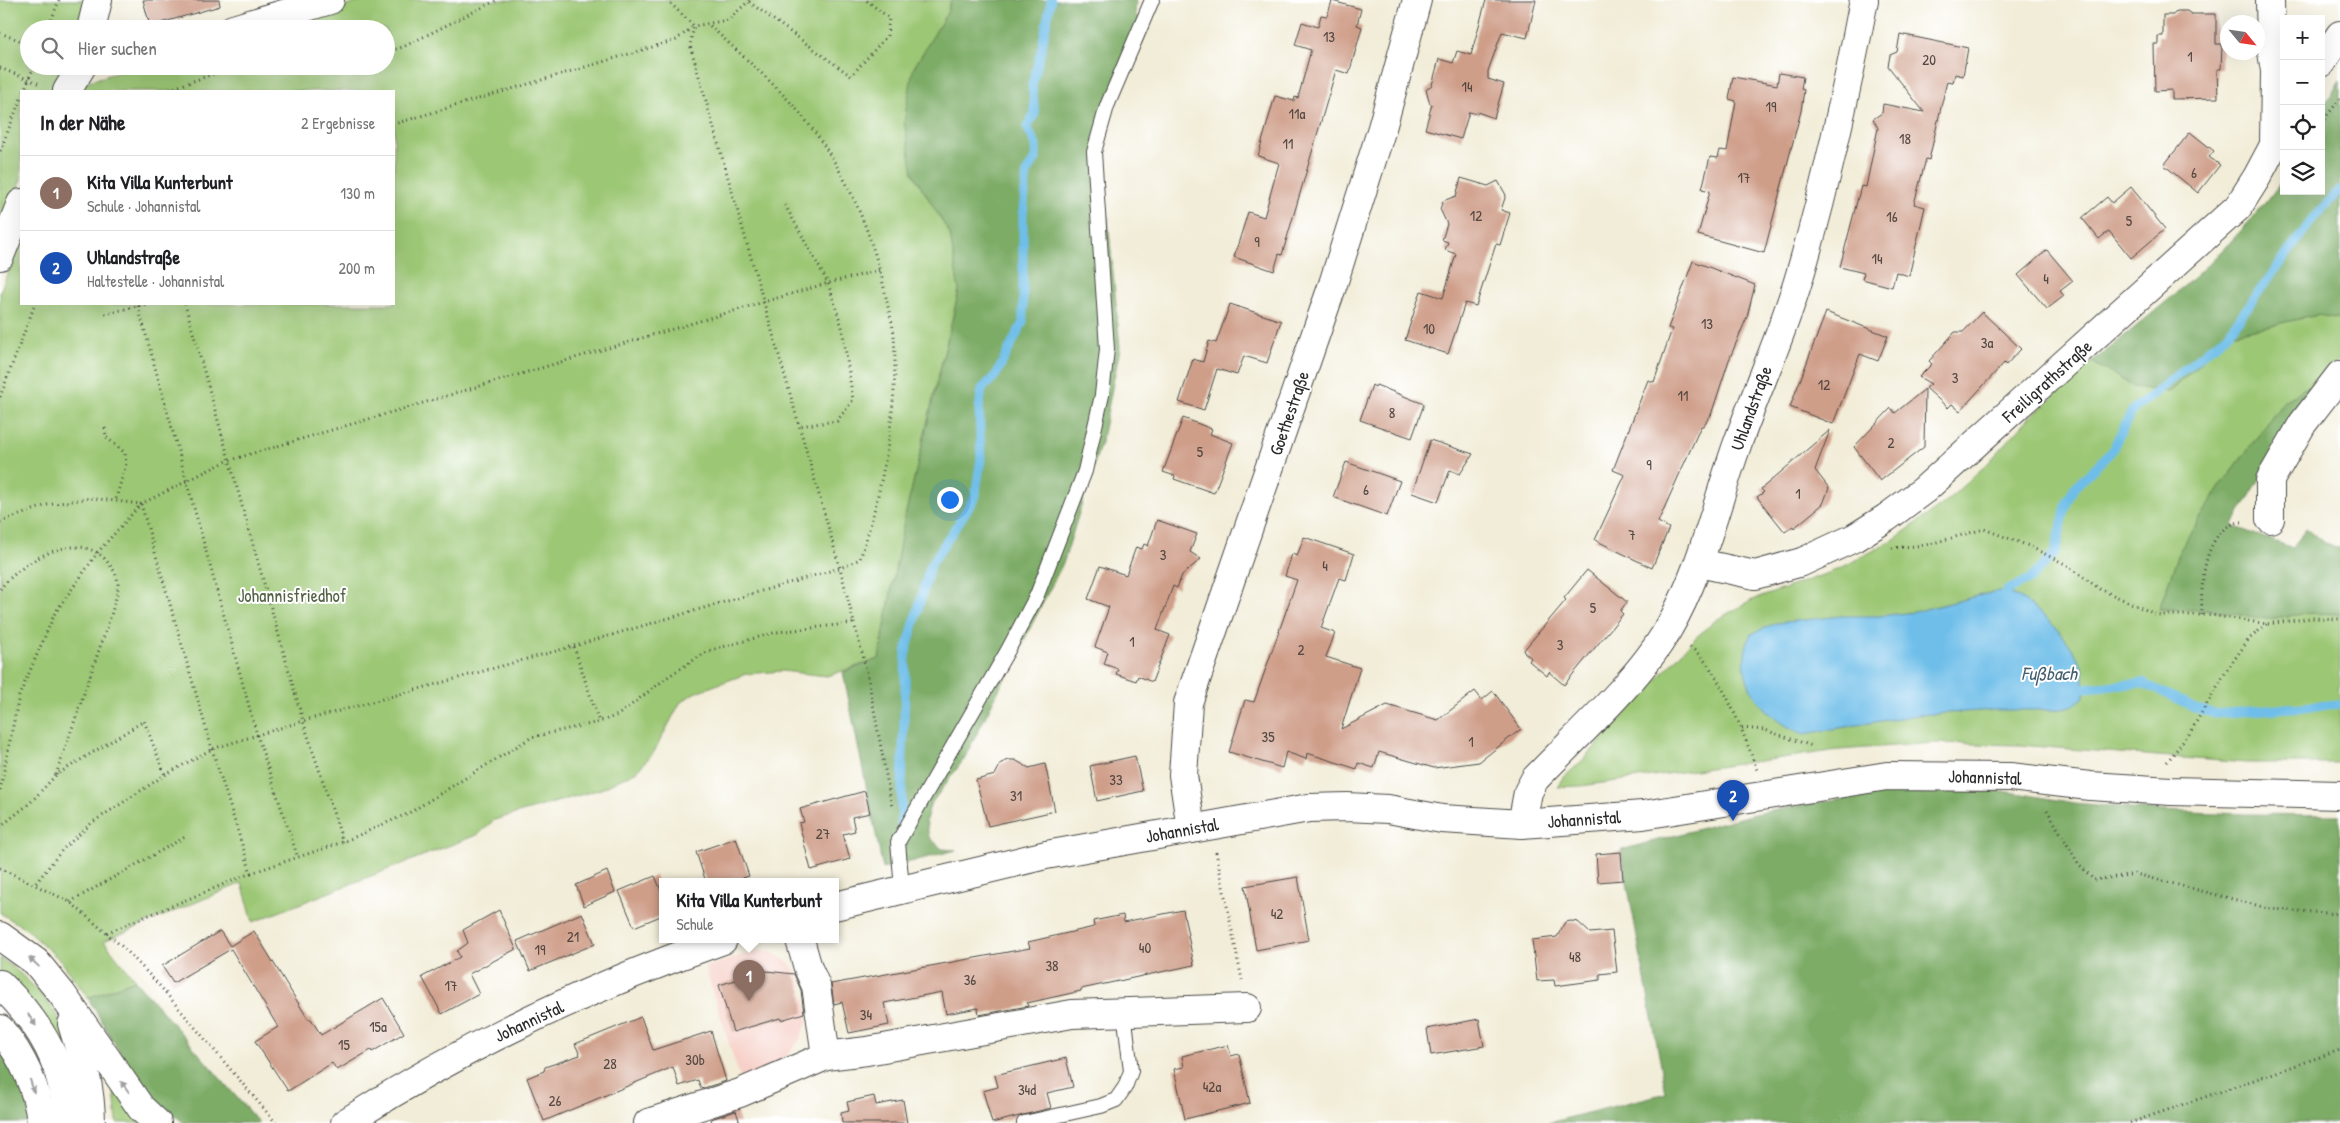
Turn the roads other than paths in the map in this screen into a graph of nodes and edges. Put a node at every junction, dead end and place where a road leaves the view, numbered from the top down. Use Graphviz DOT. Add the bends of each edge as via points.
graph roads {
  1 [pos="98,0"];
  2 [pos="330,0"];
  3 [pos="1152,0"];
  4 [pos="1417,0"];
  5 [pos="1864,0"];
  6 [pos="2270,0"];
  7 [pos="93,20"];
  8 [pos="263,20"];
  9 [pos="2340,35"];
  10 [pos="2323,60"];
  11 [pos="2325,64"];
  12 [pos="2340,69"];
  13 [pos="2279,71"];
  14 [pos="71,75"];
  15 [pos="55,88"];
  16 [pos="20,206"];
  17 [pos="0,256"];
  18 [pos="2340,374"];
  19 [pos="2270,519"];
  20 [pos="1699,563"];
  21 [pos="2340,795"];
  22 [pos="1522,824"];
  23 [pos="1191,828"];
  24 [pos="902,889"];
  25 [pos="839,905"];
  26 [pos="0,936"];
  27 [pos="714,943"];
  28 [pos="801,943"];
  29 [pos="0,984"];
  30 [pos="62,994"];
  31 [pos="1248,1008"];
  32 [pos="1124,1011"];
  33 [pos="0,1029"];
  34 [pos="826,1056"];
  35 [pos="41,1123"];
  36 [pos="67,1123"];
  37 [pos="91,1123"];
  38 [pos="157,1123"];
  39 [pos="345,1123"];
  40 [pos="648,1123"];
  41 [pos="1024,1123"];
  1 -- 7 [label="main road"];
  2 -- 8 [label="main road"];
  3 -- 24 [label="lane" via="1107,106 1094,152 1107,349 1102,395 1085,470 1037,595 898,842"];
  4 -- 23 [label="main road, Goethestraße" via="1382,128 1333,284 1188,703 1183,775"];
  5 -- 20 [label="main road, Uhlandstraße" via="1842,110 1798,281 1737,446"];
  6 -- 13 [label="main road, Freiligrathstraße" via="2271,46"];
  9 -- 10 [label="main road"];
  11 -- 12 [label="main road"];
  13 -- 20 [label="main road, Freiligrathstraße" via="2274,145 2238,206 1924,490 1854,538 1802,562 1755,575"];
  14 -- 15 [label="main road"];
  16 -- 17 [label="main road"];
  18 -- 19 [label="main road" via="2303,423 2270,480"];
  20 -- 22 [label="main road, Uhlandstraße" via="1666,632 1638,671 1535,779 1528,792"];
  21 -- 22 [label="main road, Johannistal" via="2171,791 2010,777 1887,776 1644,815"];
  22 -- 23 [label="main road, Johannistal" via="1347,807 1309,808"];
  23 -- 24 [label="main road, Johannistal" via="1046,854"];
  24 -- 25 [label="main road, Johannistal"];
  30 -- 26 [label="main road, one-way" via="36,962"];
  27 -- 39 [label="main road, Johannistal" via="666,960 488,1040"];
  28 -- 34 [label="main road" via="816,986"];
  29 -- 36 [label="main road, one-way" via="24,1008 48,1043 61,1078"];
  30 -- 37 [label="main road" via="85,1065"];
  38 -- 30 [label="main road, one-way" via="141,1108 114,1072"];
  31 -- 32 [label="main road"];
  32 -- 34 [label="main road" via="1072,1014"];
  32 -- 41 [label="lane" via="1131,1071 1116,1100"];
  33 -- 35 [label="main road, one-way" via="23,1061"];
  34 -- 40 [label="main road" via="740,1093"];
}
